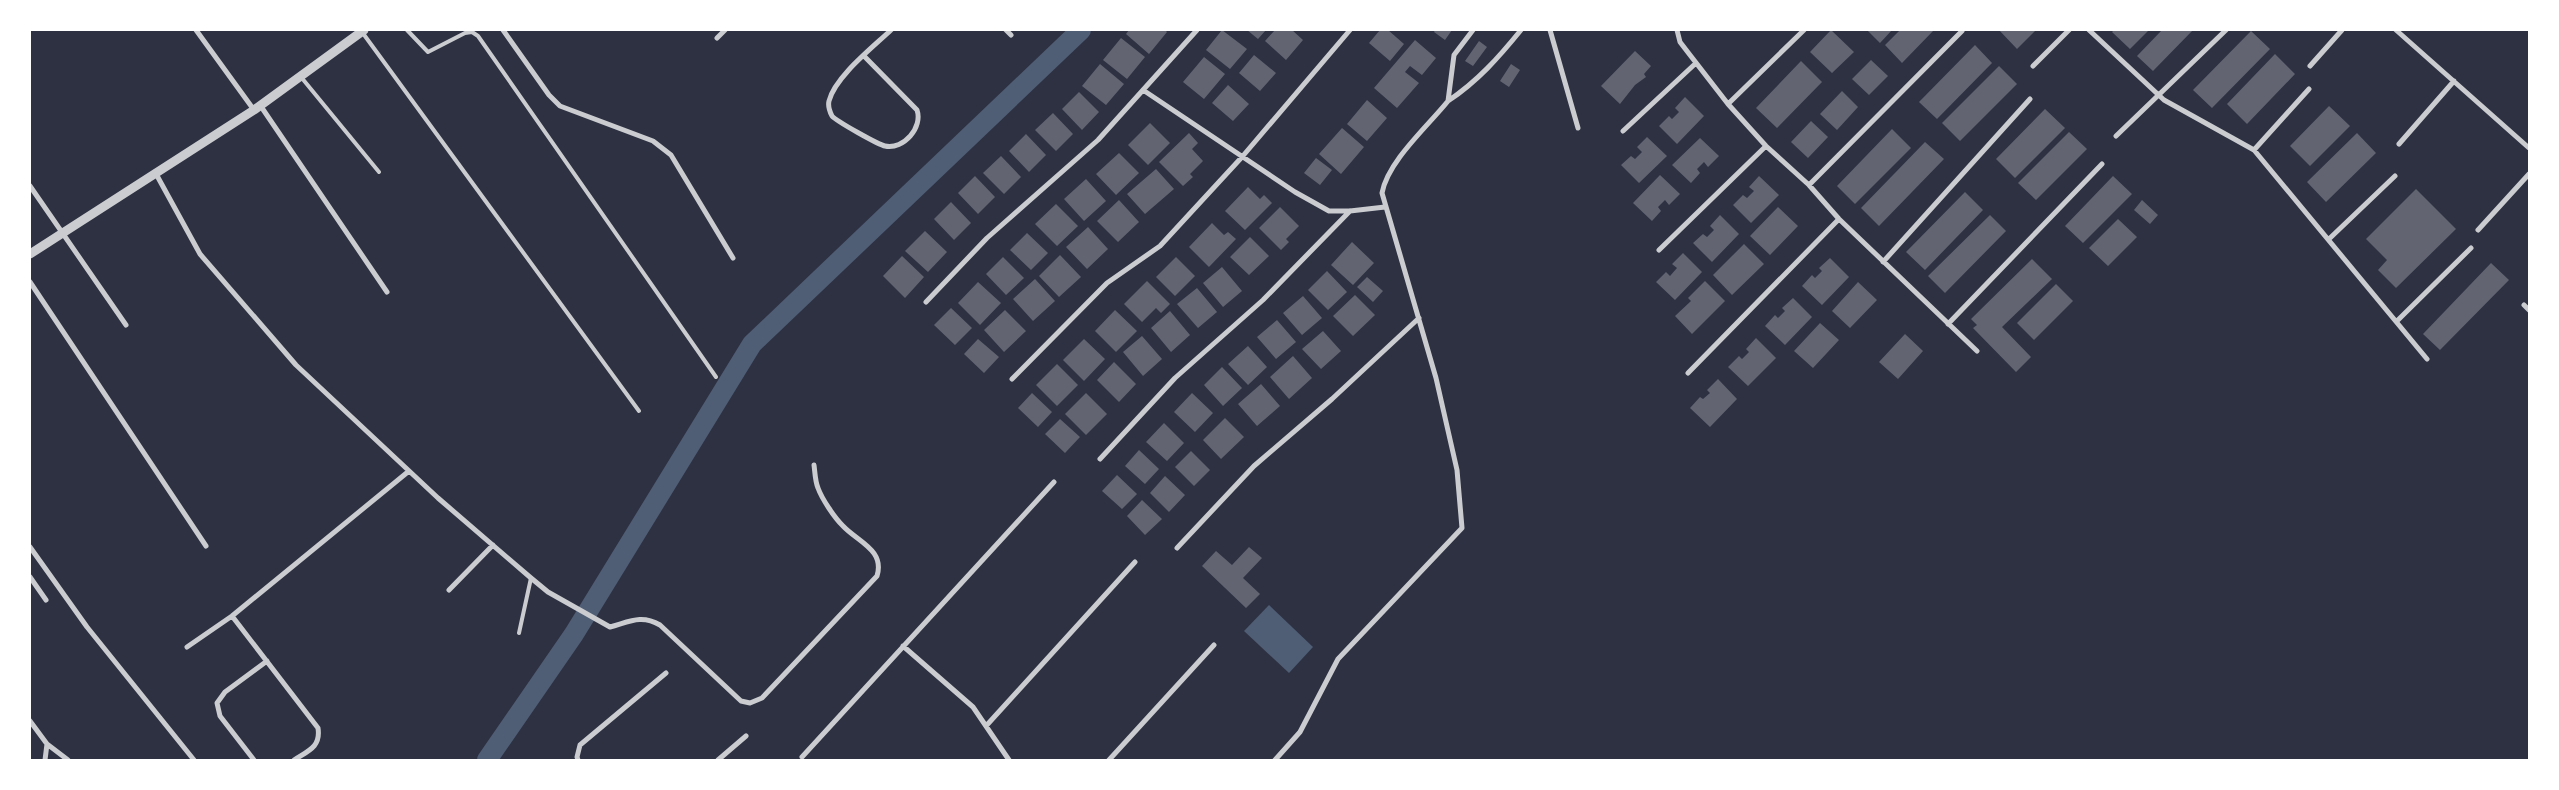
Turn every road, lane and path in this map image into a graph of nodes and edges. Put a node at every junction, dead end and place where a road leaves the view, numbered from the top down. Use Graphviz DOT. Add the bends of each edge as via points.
graph roads {
  1 [pos="196,30"];
  2 [pos="407,30"];
  3 [pos="503,30"];
  4 [pos="725,30"];
  5 [pos="891,30"];
  6 [pos="1006,30"];
  7 [pos="1196,30"];
  8 [pos="1350,30"];
  9 [pos="1473,30"];
  10 [pos="1521,30"];
  11 [pos="1550,30"];
  12 [pos="1678,30"];
  13 [pos="1804,30"];
  14 [pos="2069,30"];
  15 [pos="2226,30"];
  16 [pos="2342,30"];
  17 [pos="2396,30"];
  18 [pos="363,31"];
  19 [pos="1962,31"];
  20 [pos="2091,31"];
  21 [pos="1011,35"];
  22 [pos="717,38"];
  23 [pos="864,56"];
  24 [pos="1696,63"];
  25 [pos="2033,66"];
  26 [pos="2310,66"];
  27 [pos="300,76"];
  28 [pos="2454,81"];
  29 [pos="2308,89"];
  30 [pos="1143,90"];
  31 [pos="2158,95"];
  32 [pos="2030,99"];
  33 [pos="1448,101"];
  34 [pos="1728,104"];
  35 [pos="257,108"];
  36 [pos="1578,128"];
  37 [pos="1623,131"];
  38 [pos="2116,136"];
  39 [pos="2399,144"];
  40 [pos="1766,146"];
  41 [pos="2529,148"];
  42 [pos="2254,150"];
  43 [pos="1242,157"];
  44 [pos="2102,164"];
  45 [pos="155,172"];
  46 [pos="379,172"];
  47 [pos="2529,174"];
  48 [pos="2395,176"];
  49 [pos="1809,185"];
  50 [pos="30,186"];
  51 [pos="1385,207"];
  52 [pos="1350,211"];
  53 [pos="1839,219"];
  54 [pos="2478,230"];
  55 [pos="63,233"];
  56 [pos="2329,239"];
  57 [pos="2471,248"];
  58 [pos="1659,250"];
  59 [pos="30,254"];
  60 [pos="733,258"];
  61 [pos="1883,262"];
  62 [pos="30,282"];
  63 [pos="386,292"];
  64 [pos="926,302"];
  65 [pos="2524,305"];
  66 [pos="2529,310"];
  67 [pos="1419,318"];
  68 [pos="2396,321"];
  69 [pos="1948,324"];
  70 [pos="126,326"];
  71 [pos="1977,351"];
  72 [pos="2427,359"];
  73 [pos="1688,373"];
  74 [pos="716,377"];
  75 [pos="1012,379"];
  76 [pos="639,411"];
  77 [pos="1100,459"];
  78 [pos="814,465"];
  79 [pos="409,471"];
  80 [pos="1054,482"];
  81 [pos="493,545"];
  82 [pos="206,546"];
  83 [pos="30,547"];
  84 [pos="1177,548"];
  85 [pos="1135,562"];
  86 [pos="30,577"];
  87 [pos="531,578"];
  88 [pos="449,590"];
  89 [pos="46,600"];
  90 [pos="232,616"];
  91 [pos="519,633"];
  92 [pos="1214,645"];
  93 [pos="902,646"];
  94 [pos="187,647"];
  95 [pos="266,661"];
  96 [pos="666,673"];
  97 [pos="30,722"];
  98 [pos="986,726"];
  99 [pos="746,736"];
  100 [pos="47,744"];
  101 [pos="802,757"];
  102 [pos="46,760"];
  103 [pos="68,760"];
  104 [pos="194,760"];
  105 [pos="254,760"];
  106 [pos="294,760"];
  107 [pos="578,760"];
  108 [pos="718,760"];
  109 [pos="1009,760"];
  110 [pos="1109,760"];
  111 [pos="1275,760"];
  1 -- 35 [label="street"];
  2 -- 74 [label="lane" via="428,52 465,33 472,32 478,36"];
  3 -- 60 [label="street" via="560,106 653,140 671,155"];
  4 -- 22 [label="street"];
  5 -- 23 [label="street"];
  6 -- 21 [label="street"];
  7 -- 30 [label="street"];
  8 -- 43 [label="street"];
  9 -- 33 [label="street" via="1454,55"];
  10 -- 33 [label="street" via="1494,64"];
  11 -- 36 [label="street"];
  12 -- 24 [label="street" via="1680,42"];
  13 -- 34 [label="street"];
  14 -- 25 [label="street"];
  15 -- 31 [label="street"];
  16 -- 26 [label="street"];
  17 -- 28 [label="street"];
  18 -- 27 [label="street"];
  18 -- 76 [label="lane"];
  19 -- 49 [label="street"];
  20 -- 31 [label="street"];
  23 -- 23 [label="street" via="917,110 918,127 895,145 885,146 841,123 832,115 828,104 834,87"];
  24 -- 34 [label="street"];
  24 -- 37 [label="street"];
  27 -- 35 [label="street"];
  27 -- 46 [label="lane"];
  28 -- 39 [label="street"];
  28 -- 41 [label="street"];
  29 -- 42 [label="street"];
  30 -- 43 [label="street"];
  30 -- 64 [label="street" via="1098,140 987,238"];
  31 -- 38 [label="street"];
  31 -- 42 [label="street"];
  32 -- 61 [label="street"];
  33 -- 51 [label="street" via="1385,179 1382,193"];
  34 -- 40 [label="street"];
  35 -- 45 [label="street"];
  35 -- 63 [label="street"];
  40 -- 49 [label="street"];
  40 -- 58 [label="street"];
  42 -- 56 [label="street"];
  43 -- 52 [label="street" via="1329,211"];
  43 -- 75 [label="street" via="1160,246 1107,283"];
  44 -- 69 [label="street"];
  45 -- 55 [label="street"];
  45 -- 79 [label="street" via="200,254 296,365"];
  47 -- 54 [label="street"];
  48 -- 56 [label="street"];
  49 -- 53 [label="street"];
  50 -- 55 [label="street"];
  51 -- 52 [label="street"];
  51 -- 67 [label="street"];
  52 -- 77 [label="street" via="1263,300 1175,378"];
  53 -- 61 [label="street"];
  53 -- 73 [label="street"];
  55 -- 59 [label="street"];
  55 -- 70 [label="street"];
  56 -- 68 [label="street"];
  57 -- 68 [label="street"];
  61 -- 69 [label="street"];
  62 -- 82 [label="street"];
  65 -- 66 [label="street"];
  67 -- 84 [label="street" via="1332,400 1254,466"];
  67 -- 111 [label="street" via="1457,470 1462,528 1338,659 1300,732"];
  68 -- 72 [label="street"];
  69 -- 71 [label="street"];
  78 -- 87 [label="street" via="822,495 843,526 876,555 880,566 877,576 762,698 750,703 741,701 660,625 649,619 638,619 610,627 548,592"];
  79 -- 81 [label="street"];
  79 -- 90 [label="street"];
  80 -- 93 [label="street"];
  81 -- 87 [label="street"];
  81 -- 88 [label="street"];
  83 -- 104 [label="street" via="87,628"];
  85 -- 98 [label="street"];
  86 -- 89 [label="street"];
  87 -- 91 [label="lane"];
  90 -- 94 [label="street"];
  90 -- 95 [label="street"];
  92 -- 110 [label="street"];
  93 -- 98 [label="street" via="973,707"];
  93 -- 101 [label="street"];
  95 -- 105 [label="street" via="225,692 217,703 220,716"];
  95 -- 106 [label="street" via="318,728 320,739 316,746"];
  96 -- 107 [label="street" via="580,745"];
  97 -- 100 [label="street"];
  98 -- 109 [label="street"];
  99 -- 108 [label="street"];
  100 -- 102 [label="street"];
  100 -- 103 [label="street"];
}
